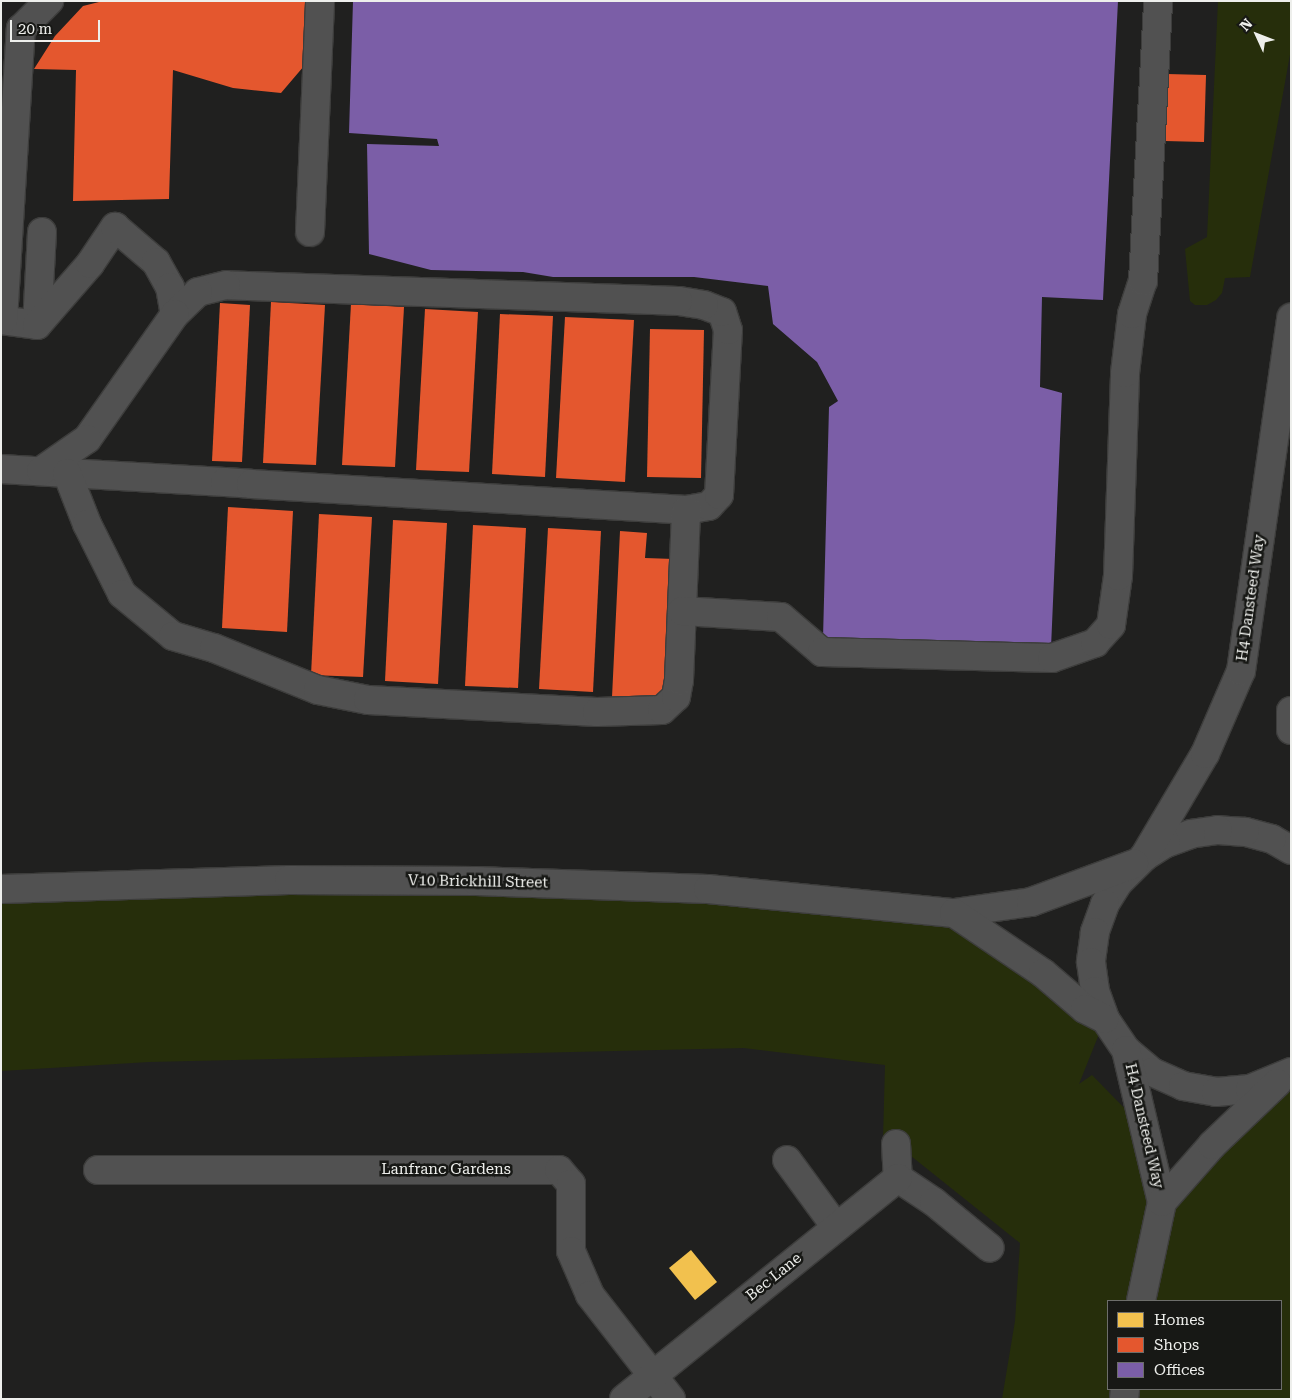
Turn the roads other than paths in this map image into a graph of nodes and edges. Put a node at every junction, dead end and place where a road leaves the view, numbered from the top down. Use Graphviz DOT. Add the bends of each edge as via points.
graph roads {
  1 [pos="22,1"];
  2 [pos="49,1"];
  3 [pos="320,1"];
  4 [pos="1158,1"];
  5 [pos="21,29"];
  6 [pos="42,232"];
  7 [pos="310,232"];
  8 [pos="175,314"];
  9 [pos="1291,318"];
  10 [pos="37,325"];
  11 [pos="1,468"];
  12 [pos="54,472"];
  13 [pos="686,510"];
  14 [pos="682,611"];
  15 [pos="1291,711"];
  16 [pos="1291,730"];
  17 [pos="1291,850"];
  18 [pos="1139,861"];
  19 [pos="1,889"];
  20 [pos="954,913"];
  21 [pos="1105,1019"];
  22 [pos="1126,1050"];
  23 [pos="1286,1075"];
  24 [pos="896,1144"];
  25 [pos="787,1160"];
  26 [pos="98,1170"];
  27 [pos="898,1178"];
  28 [pos="1162,1202"];
  29 [pos="836,1227"];
  30 [pos="990,1248"];
  31 [pos="1141,1300"];
  32 [pos="651,1377"];
  33 [pos="624,1399"];
  34 [pos="671,1399"];
  1 -- 5 [label="street"];
  2 -- 5 [label="street"];
  3 -- 7 [label="street"];
  4 -- 14 [label="street" via="1143,281 1132,314 1125,373 1118,576 1110,625 1094,643 1052,658 822,652 781,617"];
  5 -- 10 [label="street" via="3,320"];
  6 -- 10 [label="street"];
  8 -- 10 [label="street" via="170,287 156,262 114,227 90,264"];
  8 -- 12 [label="street" via="87,439"];
  8 -- 13 [label="street" via="198,292 226,285 704,304 722,312 728,330 719,495 708,506"];
  9 -- 18 [label="street, H4 Dansteed Way" via="1241,671 1205,754"];
  11 -- 12 [label="street"];
  12 -- 13 [label="street"];
  12 -- 14 [label="street" via="87,524 122,594 172,636 214,648 292,681 344,697 597,712 662,710 676,697"];
  13 -- 14 [label="street"];
  15 -- 16 [label="street"];
  17 -- 18 [label="street" via="1245,832 1218,830 1191,834 1166,843"];
  18 -- 20 [label="street, V10 Brickhill Street" via="1031,902"];
  18 -- 21 [label="street, H4 Dansteed Way" via="1105,904 1095,932 1091,962 1095,992"];
  19 -- 20 [label="street, V10 Brickhill Street" via="289,880 476,881 708,889"];
  20 -- 21 [label="street, V10 Brickhill Street" via="1043,972 1085,1009"];
  21 -- 22 [label="street"];
  22 -- 23 [label="street" via="1152,1072 1183,1086 1208,1091 1250,1089"];
  22 -- 28 [label="street, H4 Dansteed Way"];
  23 -- 28 [label="street, H4 Dansteed Way" via="1212,1145"];
  24 -- 27 [label="street"];
  25 -- 29 [label="street"];
  26 -- 32 [label="street, Lanfranc Gardens" via="559,1170 570,1184 571,1251 590,1295"];
  27 -- 29 [label="street, Bec Lane"];
  27 -- 30 [label="street" via="934,1202"];
  28 -- 31 [label="street, H4 Dansteed Way"];
  29 -- 32 [label="street, Bec Lane"];
  32 -- 33 [label="street, Bec Lane"];
  32 -- 34 [label="street"];
}
